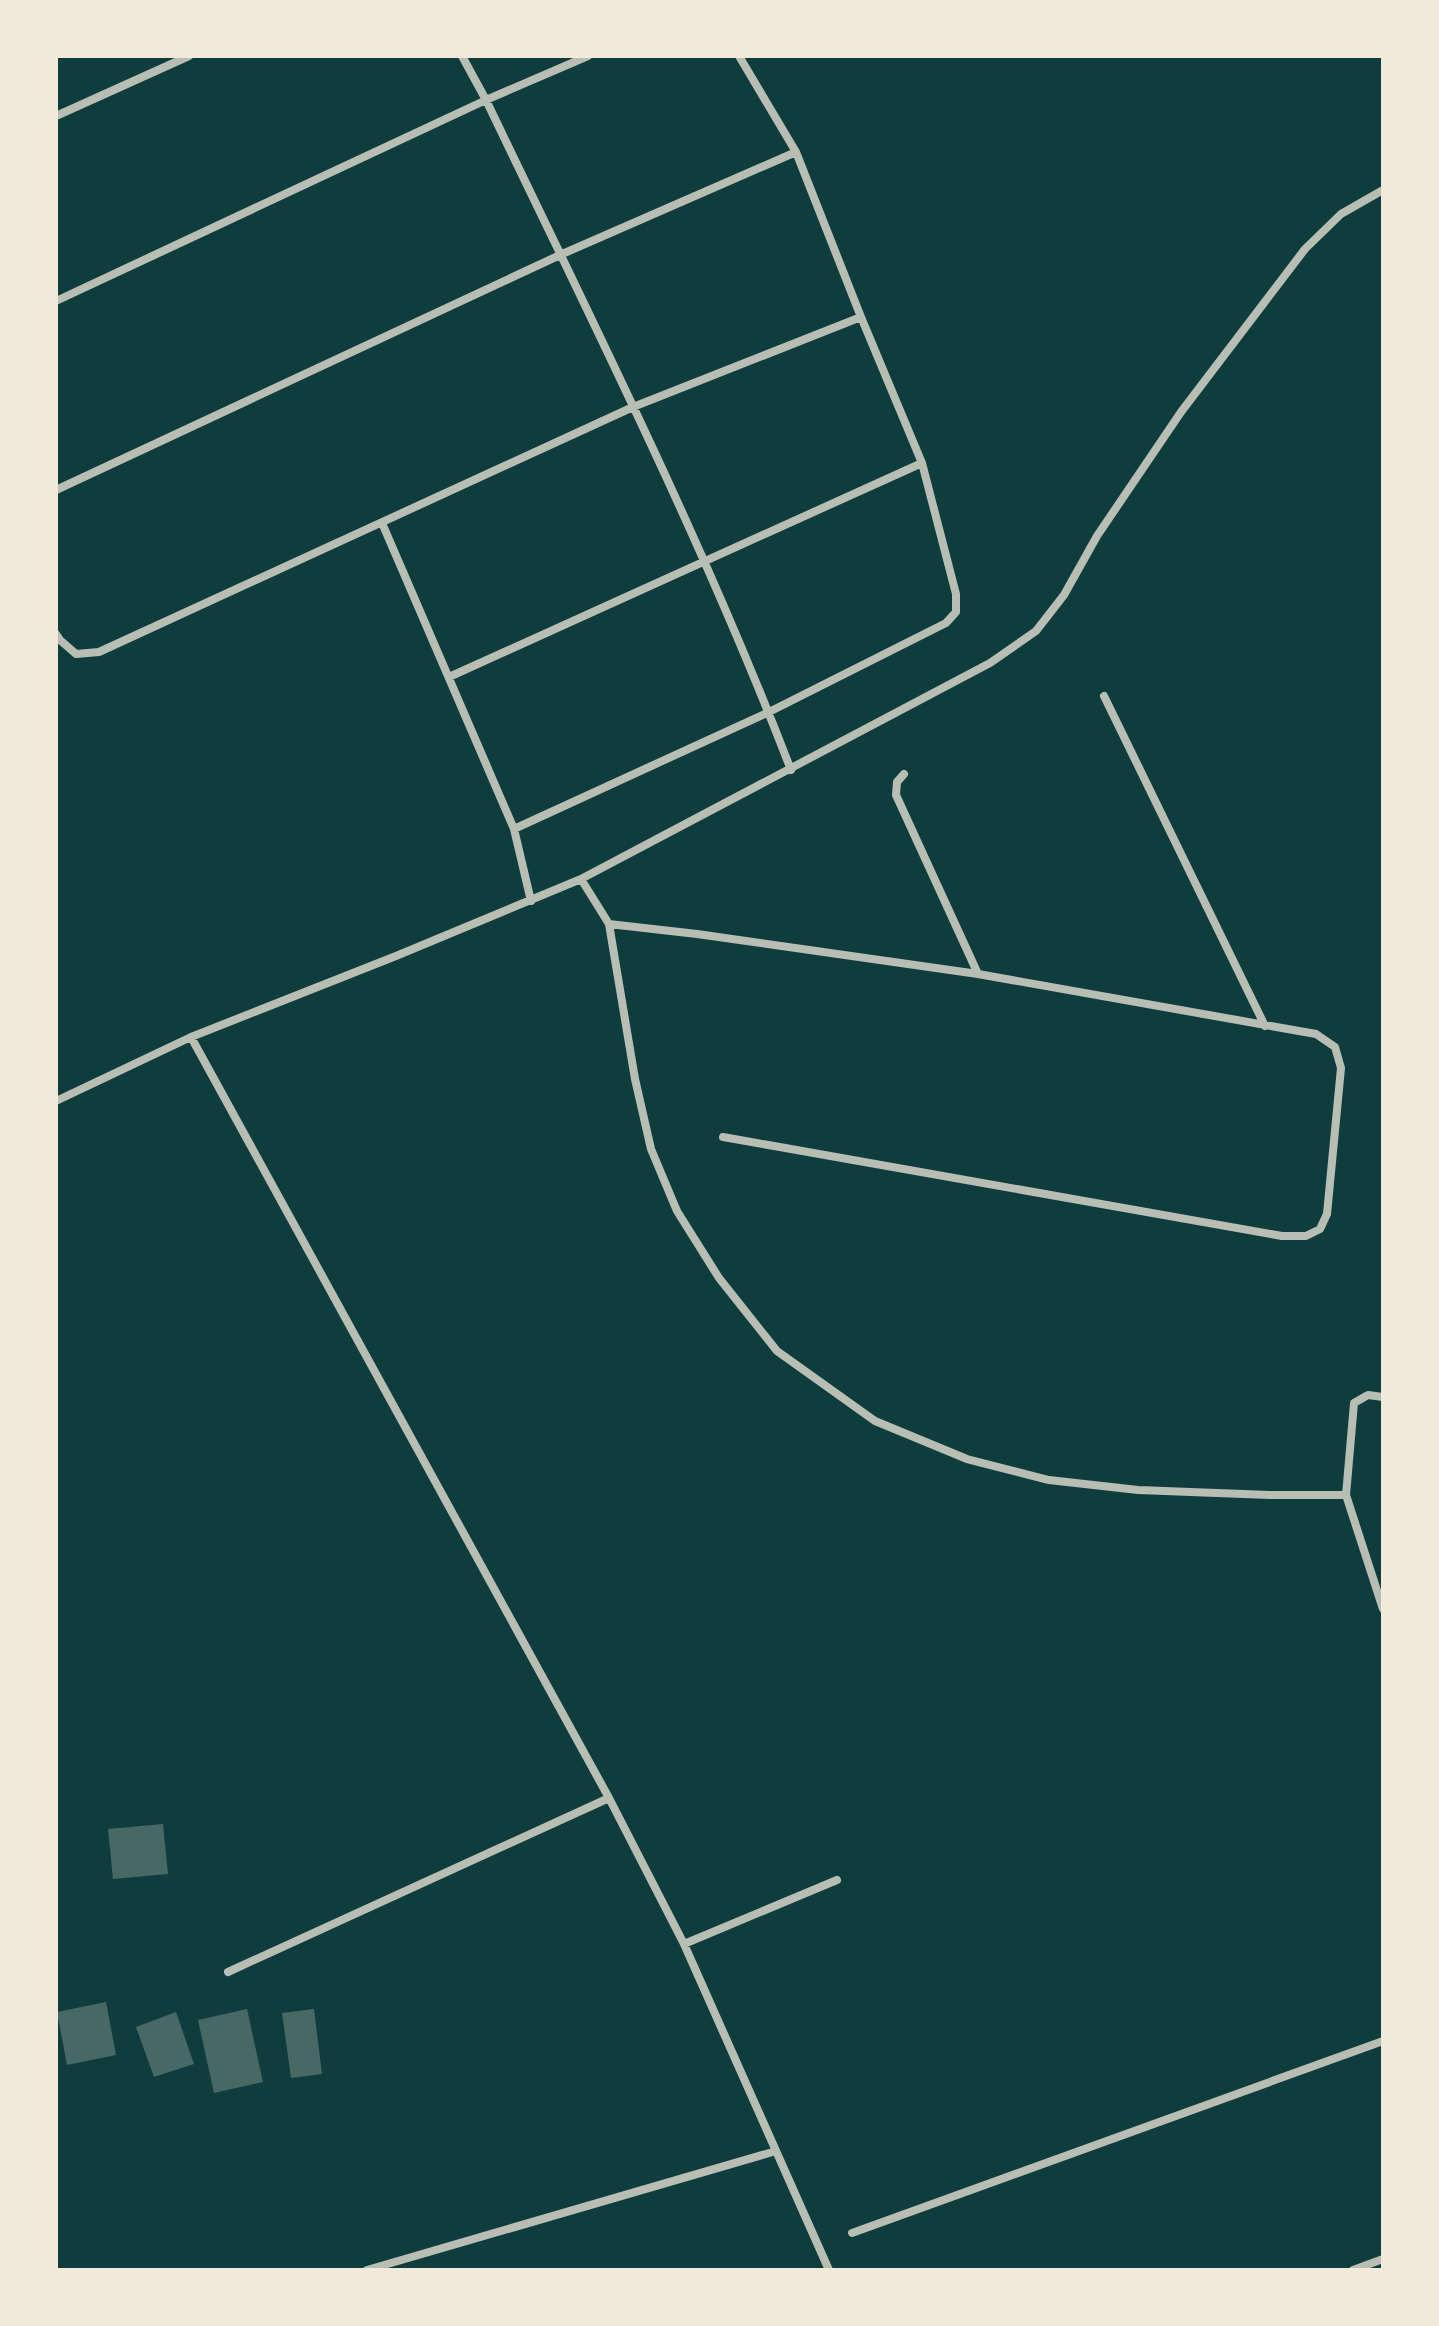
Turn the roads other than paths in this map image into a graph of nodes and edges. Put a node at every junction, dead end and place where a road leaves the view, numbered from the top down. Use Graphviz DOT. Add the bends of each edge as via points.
graph roads {
  1 [pos="189,56"];
  2 [pos="462,56"];
  3 [pos="588,56"];
  4 [pos="739,56"];
  5 [pos="486,100"];
  6 [pos="56,116"];
  7 [pos="796,152"];
  8 [pos="1383,190"];
  9 [pos="560,255"];
  10 [pos="56,301"];
  11 [pos="861,317"];
  12 [pos="633,407"];
  13 [pos="922,463"];
  14 [pos="56,490"];
  15 [pos="382,523"];
  16 [pos="702,561"];
  17 [pos="56,634"];
  18 [pos="449,677"];
  19 [pos="1104,696"];
  20 [pos="769,712"];
  21 [pos="791,770"];
  22 [pos="904,774"];
  23 [pos="514,829"];
  24 [pos="581,879"];
  25 [pos="531,901"];
  26 [pos="609,924"];
  27 [pos="978,974"];
  28 [pos="1265,1026"];
  29 [pos="191,1037"];
  30 [pos="56,1101"];
  31 [pos="723,1137"];
  32 [pos="1383,1397"];
  33 [pos="1346,1495"];
  34 [pos="1383,1609"];
  35 [pos="609,1798"];
  36 [pos="837,1880"];
  37 [pos="684,1944"];
  38 [pos="228,1972"];
  39 [pos="1383,2041"];
  40 [pos="776,2151"];
  41 [pos="852,2233"];
  42 [pos="1383,2259"];
  43 [pos="367,2270"];
  44 [pos="829,2270"];
  45 [pos="1353,2270"];
  1 -- 6 [label="street"];
  2 -- 5 [label="street"];
  3 -- 5 [label="street"];
  4 -- 7 [label="street"];
  5 -- 9 [label="street"];
  5 -- 10 [label="street"];
  7 -- 9 [label="street"];
  7 -- 11 [label="street"];
  8 -- 21 [label="street" via="1341,214 1305,249 1181,412 1036,631 990,663"];
  9 -- 12 [label="street"];
  9 -- 14 [label="street"];
  11 -- 12 [label="street"];
  11 -- 13 [label="street"];
  12 -- 15 [label="street"];
  12 -- 16 [label="street"];
  13 -- 16 [label="street"];
  13 -- 20 [label="street" via="956,594 956,612 946,623"];
  15 -- 17 [label="street" via="99,652 76,654"];
  15 -- 18 [label="street"];
  16 -- 18 [label="street"];
  16 -- 20 [label="street"];
  18 -- 23 [label="street"];
  19 -- 28 [label="street"];
  20 -- 21 [label="street"];
  20 -- 23 [label="street"];
  21 -- 24 [label="street"];
  22 -- 27 [label="street" via="896,795"];
  23 -- 25 [label="street"];
  24 -- 25 [label="street"];
  24 -- 26 [label="street"];
  25 -- 29 [label="street"];
  26 -- 27 [label="street"];
  26 -- 33 [label="street" via="651,1149 677,1211 719,1278 777,1351 875,1421 967,1459 1049,1480 1138,1490"];
  27 -- 28 [label="street"];
  28 -- 31 [label="street" via="1316,1034 1335,1047 1341,1068 1327,1214 1320,1229 1306,1236 1282,1236"];
  29 -- 30 [label="street"];
  29 -- 35 [label="street"];
  32 -- 33 [label="street" via="1368,1395 1354,1403"];
  33 -- 34 [label="street"];
  35 -- 37 [label="street"];
  35 -- 38 [label="street"];
  36 -- 37 [label="street"];
  37 -- 40 [label="street"];
  39 -- 41 [label="street"];
  40 -- 43 [label="street"];
  40 -- 44 [label="street"];
  42 -- 45 [label="street"];
}
